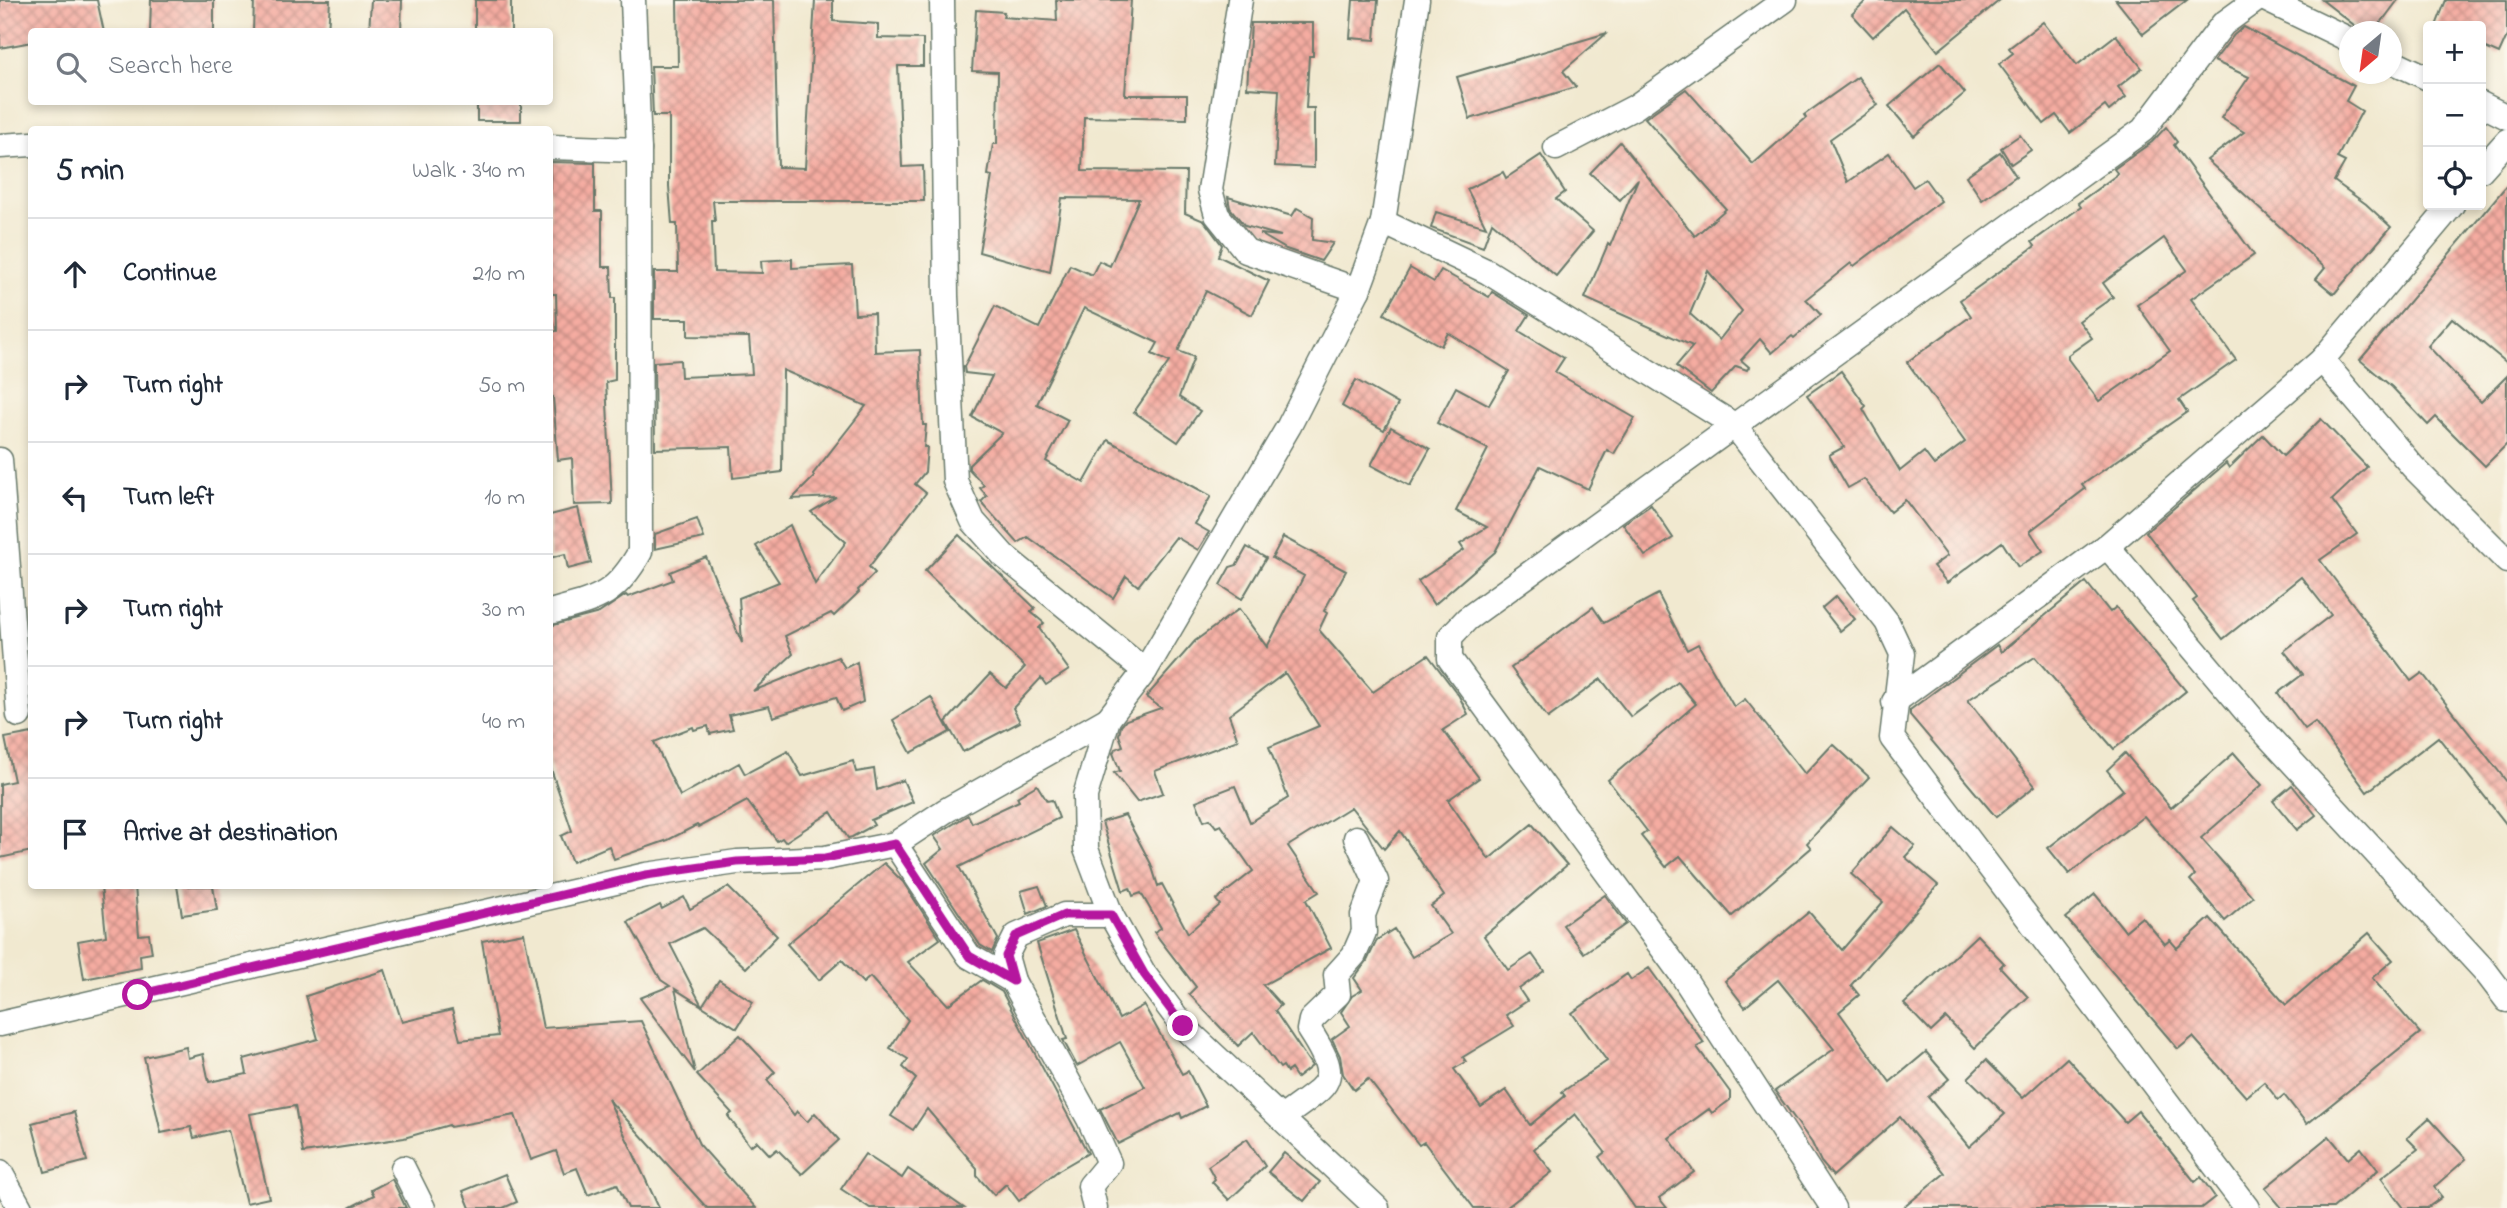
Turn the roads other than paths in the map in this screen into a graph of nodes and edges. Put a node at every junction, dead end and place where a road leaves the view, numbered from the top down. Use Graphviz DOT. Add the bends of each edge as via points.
graph roads {
  1 [pos="633,0"];
  2 [pos="942,0"];
  3 [pos="1240,0"];
  4 [pos="1417,0"];
  5 [pos="1785,0"];
  6 [pos="2256,0"];
  7 [pos="2267,0"];
  8 [pos="2339,35"];
  9 [pos="2402,66"];
  10 [pos="2423,76"];
  11 [pos="2486,106"];
  12 [pos="2507,117"];
  13 [pos="28,144"];
  14 [pos="0,146"];
  15 [pos="553,147"];
  16 [pos="1556,149"];
  17 [pos="639,150"];
  18 [pos="2448,210"];
  19 [pos="1383,222"];
  20 [pos="1358,290"];
  21 [pos="2322,360"];
  22 [pos="1734,425"];
  23 [pos="0,460"];
  24 [pos="2107,546"];
  25 [pos="2507,561"];
  26 [pos="553,611"];
  27 [pos="1145,671"];
  28 [pos="1894,702"];
  29 [pos="17,715"];
  30 [pos="1108,719"];
  31 [pos="1356,838"];
  32 [pos="895,844"];
  33 [pos="1111,915"];
  34 [pos="1013,981"];
  35 [pos="2507,1000"];
  36 [pos="0,1024"];
  37 [pos="1282,1118"];
  38 [pos="403,1168"];
  39 [pos="0,1172"];
  40 [pos="20,1208"];
  41 [pos="423,1208"];
  42 [pos="1096,1208"];
  43 [pos="1377,1208"];
  44 [pos="1833,1208"];
  45 [pos="2247,1208"];
  1 -- 17 [label="street"];
  2 -- 27 [label="street" via="946,296 955,481 973,521 1004,556"];
  3 -- 20 [label="street" via="1210,190 1217,215 1245,251"];
  4 -- 19 [label="street"];
  5 -- 16 [label="street" via="1635,107"];
  6 -- 22 [label="street" via="2223,24 2143,130"];
  7 -- 8 [label="street"];
  9 -- 10 [label="street"];
  11 -- 12 [label="street"];
  13 -- 14 [label="street"];
  15 -- 17 [label="street"];
  17 -- 26 [label="street" via="640,552 625,579 593,600"];
  18 -- 21 [label="street"];
  19 -- 20 [label="street"];
  19 -- 22 [label="street" via="1488,272"];
  20 -- 27 [label="street" via="1289,426"];
  21 -- 24 [label="street"];
  21 -- 25 [label="street" via="2413,467"];
  22 -- 28 [label="street" via="1886,621 1902,654"];
  22 -- 44 [label="street" via="1467,619 1450,637 1450,659 1682,975"];
  23 -- 29 [label="street"];
  24 -- 28 [label="street"];
  24 -- 35 [label="street" via="2256,723"];
  27 -- 30 [label="street"];
  28 -- 45 [label="street" via="1892,738"];
  30 -- 32 [label="street"];
  30 -- 33 [label="street" via="1085,796 1086,849"];
  31 -- 37 [label="street" via="1376,881 1363,915 1364,933 1354,955 1336,975 1338,994 1311,1020 1310,1030 1329,1060 1330,1074"];
  32 -- 34 [label="street" via="969,956"];
  32 -- 36 [label="street" via="825,858 737,862 646,875"];
  33 -- 34 [label="street" via="1064,915 1016,936 1006,956"];
  33 -- 37 [label="street" via="1144,974 1183,1026"];
  34 -- 42 [label="street" via="1109,1163 1090,1186"];
  37 -- 43 [label="street"];
  38 -- 41 [label="street"];
  39 -- 40 [label="street"];
}
